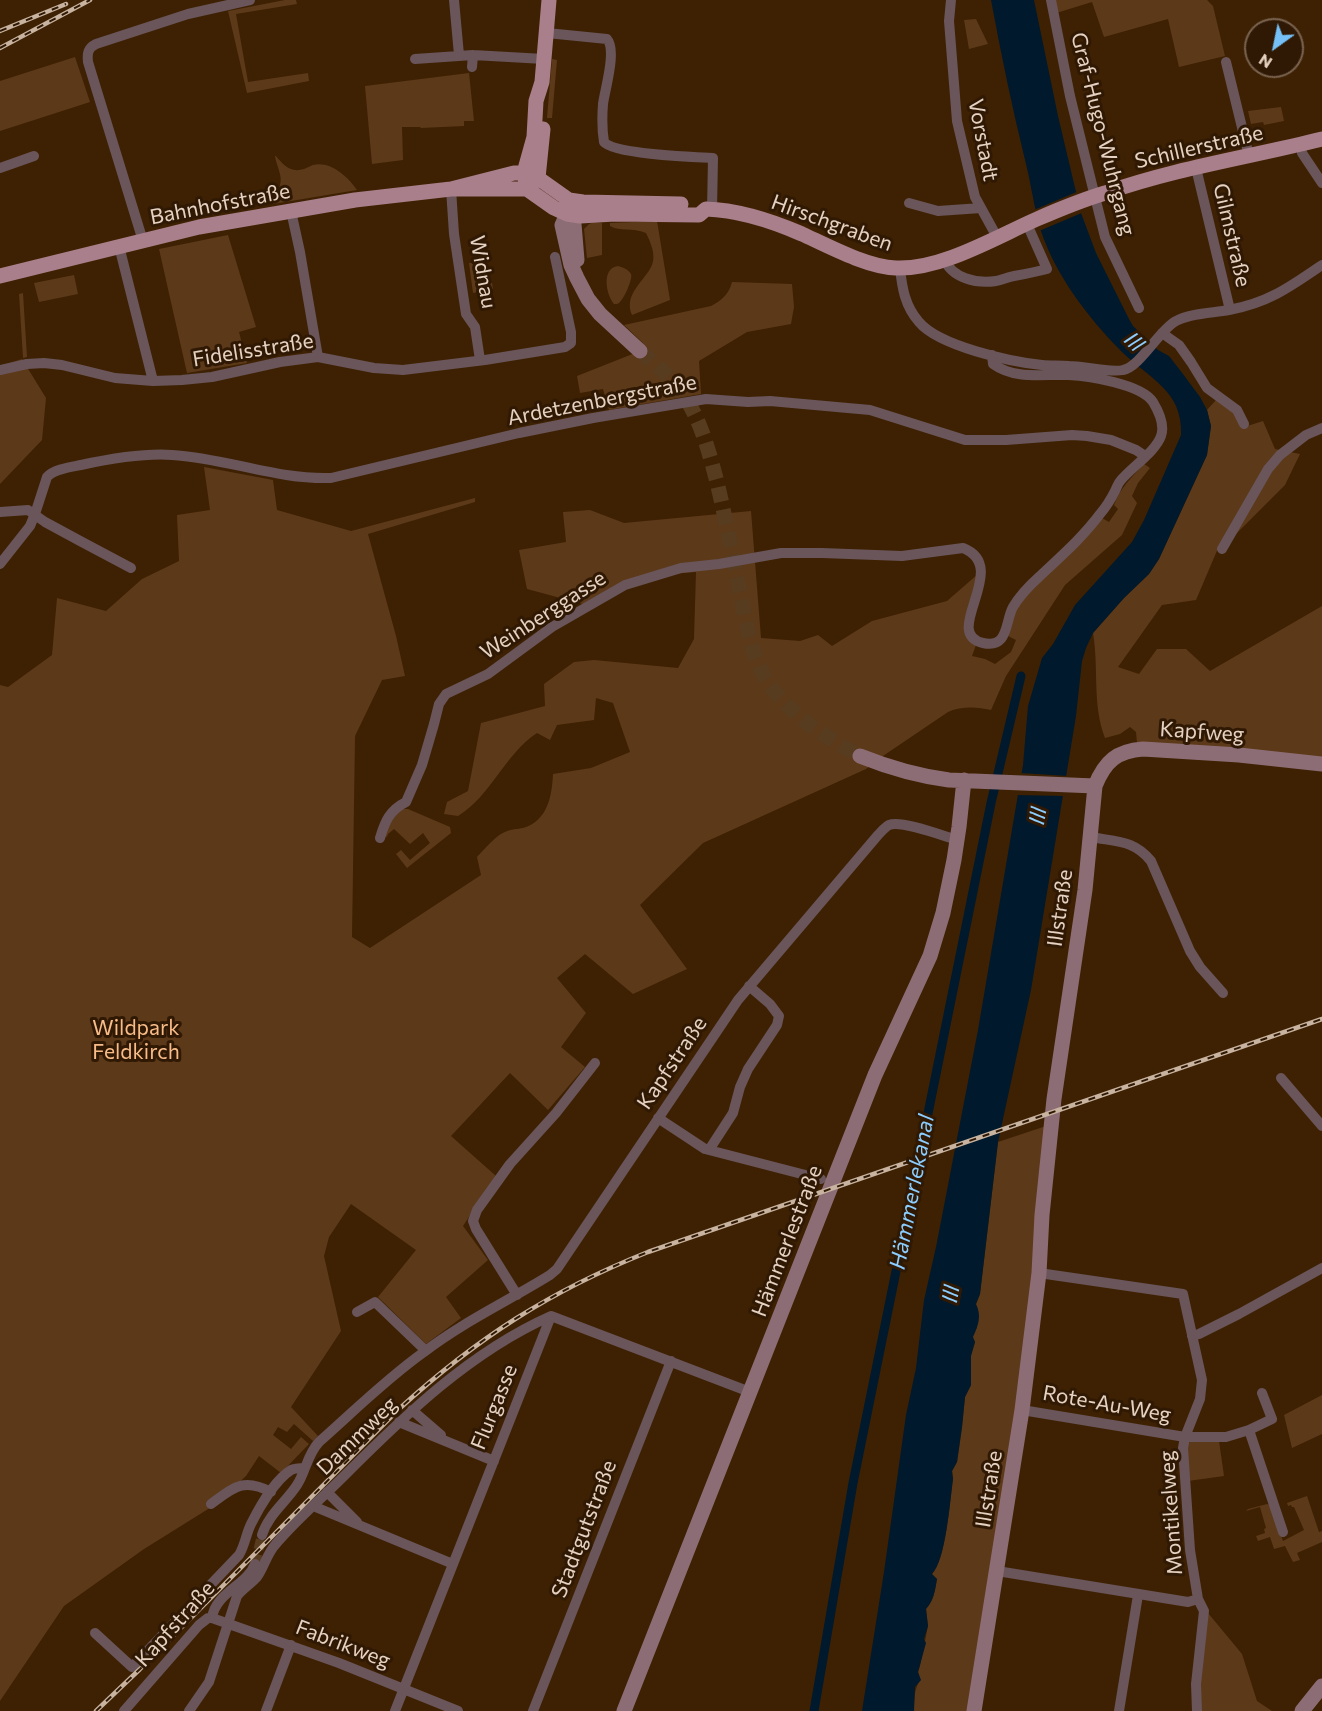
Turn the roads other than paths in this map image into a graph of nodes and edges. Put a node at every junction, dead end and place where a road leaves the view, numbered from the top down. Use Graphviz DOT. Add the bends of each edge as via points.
graph roads {
  1 [pos="250,0"];
  2 [pos="454,0"];
  3 [pos="549,0"];
  4 [pos="951,0"];
  5 [pos="1051,0"];
  6 [pos="547,33"];
  7 [pos="459,55"];
  8 [pos="473,55"];
  9 [pos="416,59"];
  10 [pos="544,59"];
  11 [pos="1226,62"];
  12 [pos="472,67"];
  13 [pos="1322,139"];
  14 [pos="1301,144"];
  15 [pos="34,156"];
  16 [pos="1249,156"];
  17 [pos="0,168"];
  18 [pos="1196,168"];
  19 [pos="531,175"];
  20 [pos="1322,183"];
  21 [pos="451,189"];
  22 [pos="527,189"];
  23 [pos="1088,199"];
  24 [pos="909,203"];
  25 [pos="568,207"];
  26 [pos="981,208"];
  27 [pos="709,209"];
  28 [pos="291,211"];
  29 [pos="1032,222"];
  30 [pos="997,237"];
  31 [pos="143,241"];
  32 [pos="119,246"];
  33 [pos="555,258"];
  34 [pos="944,259"];
  35 [pos="1322,265"];
  36 [pos="900,268"];
  37 [pos="0,276"];
  38 [pos="581,285"];
  39 [pos="565,302"];
  40 [pos="1139,308"];
  41 [pos="1230,310"];
  42 [pos="1161,333"];
  43 [pos="640,351"];
  44 [pos="992,355"];
  45 [pos="318,357"];
  46 [pos="480,360"];
  47 [pos="0,370"];
  48 [pos="153,381"];
  49 [pos="1244,424"];
  50 [pos="1322,428"];
  51 [pos="1145,456"];
  52 [pos="0,512"];
  53 [pos="36,514"];
  54 [pos="1222,549"];
  55 [pos="0,564"];
  56 [pos="131,568"];
  57 [pos="860,756"];
  58 [pos="1322,764"];
  59 [pos="964,780"];
  60 [pos="1095,786"];
  61 [pos="1091,837"];
  62 [pos="381,838"];
  63 [pos="957,840"];
  64 [pos="749,986"];
  65 [pos="1222,993"];
  66 [pos="594,1063"];
  67 [pos="1281,1078"];
  68 [pos="658,1118"];
  69 [pos="1322,1124"];
  70 [pos="709,1150"];
  71 [pos="821,1179"];
  72 [pos="1322,1268"];
  73 [pos="1039,1273"];
  74 [pos="517,1295"];
  75 [pos="357,1312"];
  76 [pos="551,1316"];
  77 [pos="1192,1336"];
  78 [pos="425,1350"];
  79 [pos="671,1361"];
  80 [pos="750,1392"];
  81 [pos="1262,1393"];
  82 [pos="412,1410"];
  83 [pos="1022,1410"];
  84 [pos="399,1422"];
  85 [pos="1249,1430"];
  86 [pos="1185,1437"];
  87 [pos="450,1443"];
  88 [pos="494,1461"];
  89 [pos="305,1468"];
  90 [pos="271,1492"];
  91 [pos="327,1492"];
  92 [pos="211,1504"];
  93 [pos="313,1506"];
  94 [pos="361,1526"];
  95 [pos="1283,1532"];
  96 [pos="262,1535"];
  97 [pos="255,1564"];
  98 [pos="453,1564"];
  99 [pos="997,1571"];
  100 [pos="1138,1595"];
  101 [pos="1198,1599"];
  102 [pos="212,1618"];
  103 [pos="228,1622"];
  104 [pos="95,1633"];
  105 [pos="291,1645"];
  106 [pos="1322,1686"];
  107 [pos="404,1689"];
  108 [pos="442,1708"];
  109 [pos="124,1711"];
  110 [pos="189,1711"];
  111 [pos="266,1711"];
  112 [pos="395,1711"];
  113 [pos="458,1711"];
  114 [pos="533,1711"];
  115 [pos="624,1711"];
  116 [pos="974,1711"];
  117 [pos="1119,1711"];
  118 [pos="1197,1711"];
  119 [pos="1302,1711"];
  1 -- 31 [label="street" via="188,14 90,47 87,53"];
  2 -- 7 [label="street"];
  3 -- 6 [label="main road"];
  4 -- 26 [label="street, Vorstadt" via="949,21 957,122 972,188"];
  5 -- 23 [label="street, Graf-Hugo-Wuhrgang"];
  6 -- 10 [label="main road"];
  6 -- 27 [label="street" via="607,39 611,43 603,105 604,142 615,149 713,158"];
  7 -- 8 [label="street"];
  7 -- 9 [label="street"];
  8 -- 10 [label="street"];
  8 -- 12 [label="street"];
  10 -- 19 [label="main road" via="545,102"];
  11 -- 16 [label="street"];
  13 -- 14 [label="main road, Schillerstraße"];
  14 -- 16 [label="main road, Schillerstraße"];
  14 -- 20 [label="street" via="1302,153"];
  15 -- 17 [label="street"];
  16 -- 18 [label="main road, Schillerstraße"];
  18 -- 23 [label="main road, Schillerstraße"];
  18 -- 41 [label="street, Gilmstraße"];
  19 -- 21 [label="main road, Bahnhofstraße" via="514,173"];
  19 -- 22 [label="main road"];
  19 -- 25 [label="main road"];
  21 -- 22 [label="main road, Bahnhofstraße"];
  21 -- 28 [label="main road, Bahnhofstraße"];
  21 -- 46 [label="street, Widnau" via="466,314 475,327"];
  22 -- 25 [label="main road, Hirschgraben" via="554,208"];
  23 -- 29 [label="main road, Schillerstraße"];
  23 -- 40 [label="street, Graf-Hugo-Wuhrgang"];
  24 -- 26 [label="street" via="938,211"];
  25 -- 27 [label="main road, Hirschgraben" via="583,202 699,204"];
  25 -- 38 [label="main road" via="562,225 571,265"];
  26 -- 30 [label="street, Vorstadt"];
  27 -- 36 [label="main road, Hirschgraben" via="777,224 855,257"];
  28 -- 31 [label="main road, Bahnhofstraße"];
  28 -- 45 [label="street"];
  29 -- 30 [label="main road, Hirschgraben"];
  29 -- 34 [label="street" via="1047,269 996,281 978,281 953,273"];
  30 -- 34 [label="main road, Hirschgraben"];
  31 -- 32 [label="main road, Bahnhofstraße"];
  32 -- 37 [label="main road, Bahnhofstraße"];
  32 -- 48 [label="street"];
  33 -- 39 [label="street"];
  34 -- 36 [label="main road, Hirschgraben"];
  35 -- 41 [label="street" via="1285,291"];
  36 -- 44 [label="street" via="904,298 920,324 944,340"];
  38 -- 39 [label="street"];
  38 -- 43 [label="main road" via="600,314"];
  39 -- 46 [label="street, Fidelisstraße" via="571,332 568,346"];
  41 -- 42 [label="street" via="1180,319"];
  42 -- 44 [label="street" via="1127,368 1041,365"];
  42 -- 49 [label="street" via="1179,345 1207,388 1237,410"];
  44 -- 51 [label="street" via="993,364 1009,372 1095,379 1144,394 1152,400 1162,427 1156,446"];
  45 -- 46 [label="street, Fidelisstraße" via="403,370"];
  45 -- 48 [label="street, Fidelisstraße" via="196,379"];
  47 -- 48 [label="street, Fidelisstraße" via="44,363 115,378"];
  50 -- 54 [label="street" via="1306,435 1268,469"];
  51 -- 53 [label="street, Ardetzenbergstraße" via="1111,440 1088,436 964,440 870,410 706,399 519,433 331,478 293,476 174,455 101,461 51,473"];
  51 -- 62 [label="street, Weinberggasse" via="1120,481 1084,535 1020,595 1010,612 1005,634 994,644 972,637 968,625 982,570 975,555 963,548 902,556 791,552 681,568 625,585 552,627 488,674 446,694 439,704 422,765 406,802 389,815"];
  52 -- 53 [label="street" via="28,510"];
  53 -- 55 [label="street"];
  53 -- 56 [label="street"];
  57 -- 59 [label="main road" via="916,775"];
  58 -- 60 [label="main road, Kapfweg" via="1178,750 1128,750 1117,755"];
  59 -- 60 [label="main road"];
  59 -- 63 [label="main road, Hämmerlestraße"];
  60 -- 61 [label="main road, Illstraße"];
  61 -- 65 [label="street" via="1135,845 1144,852 1190,951"];
  61 -- 73 [label="main road, Illstraße" via="1054,1100"];
  63 -- 64 [label="street, Kapfstraße" via="904,825 890,825 869,844"];
  63 -- 80 [label="main road, Hämmerlestraße" via="930,956 875,1075"];
  64 -- 68 [label="street, Kapfstraße"];
  64 -- 70 [label="street" via="779,1016 777,1025 748,1069 733,1113"];
  66 -- 74 [label="street" via="510,1164 473,1221"];
  67 -- 69 [label="street"];
  68 -- 70 [label="street"];
  68 -- 74 [label="street, Kapfstraße" via="557,1269"];
  70 -- 71 [label="street"];
  72 -- 77 [label="street"];
  73 -- 77 [label="street, Montikelweg" via="1183,1294"];
  73 -- 83 [label="main road, Illstraße"];
  74 -- 78 [label="street, Kapfstraße"];
  75 -- 78 [label="street" via="375,1302"];
  76 -- 79 [label="street"];
  76 -- 82 [label="street, Dammweg" via="472,1362"];
  76 -- 88 [label="street, Flurgasse"];
  77 -- 86 [label="street, Montikelweg" via="1202,1390"];
  78 -- 89 [label="street, Kapfstraße" via="319,1442 310,1452"];
  79 -- 80 [label="street"];
  79 -- 114 [label="street, Stadtgutstraße"];
  80 -- 115 [label="main road, Hämmerlestraße"];
  81 -- 85 [label="street" via="1272,1419"];
  82 -- 84 [label="street, Dammweg"];
  82 -- 87 [label="street"];
  83 -- 86 [label="street, Rote-Au-Weg"];
  83 -- 99 [label="main road, Illstraße"];
  84 -- 87 [label="street"];
  84 -- 91 [label="street, Dammweg"];
  85 -- 86 [label="street, Rote-Au-Weg" via="1226,1437"];
  85 -- 95 [label="street"];
  86 -- 101 [label="street, Montikelweg" via="1185,1495"];
  87 -- 88 [label="street"];
  88 -- 98 [label="street, Flurgasse"];
  89 -- 90 [label="street" via="292,1470"];
  89 -- 96 [label="street, Kapfstraße"];
  90 -- 92 [label="street" via="258,1486 238,1485"];
  90 -- 104 [label="street" via="254,1518 239,1555 132,1667"];
  91 -- 93 [label="street, Dammweg"];
  91 -- 94 [label="street"];
  93 -- 94 [label="street"];
  93 -- 103 [label="street, Dammweg" via="274,1546 257,1576 237,1596"];
  94 -- 98 [label="street"];
  97 -- 102 [label="street, Kapfstraße" via="221,1600"];
  98 -- 107 [label="street, Flurgasse"];
  99 -- 100 [label="street"];
  99 -- 116 [label="main road, Illstraße"];
  100 -- 101 [label="street" via="1188,1602"];
  100 -- 117 [label="street"];
  101 -- 118 [label="street, Montikelweg" via="1204,1611"];
  102 -- 103 [label="street, Fabrikweg"];
  102 -- 109 [label="street, Kapfstraße" via="199,1625"];
  103 -- 105 [label="street, Fabrikweg"];
  103 -- 110 [label="street, Dammweg" via="209,1682"];
  105 -- 107 [label="street, Fabrikweg"];
  105 -- 111 [label="street"];
  106 -- 119 [label="main road"];
  107 -- 108 [label="street, Fabrikweg"];
  107 -- 112 [label="street, Flurgasse"];
  108 -- 113 [label="street, Fabrikweg"];
}
